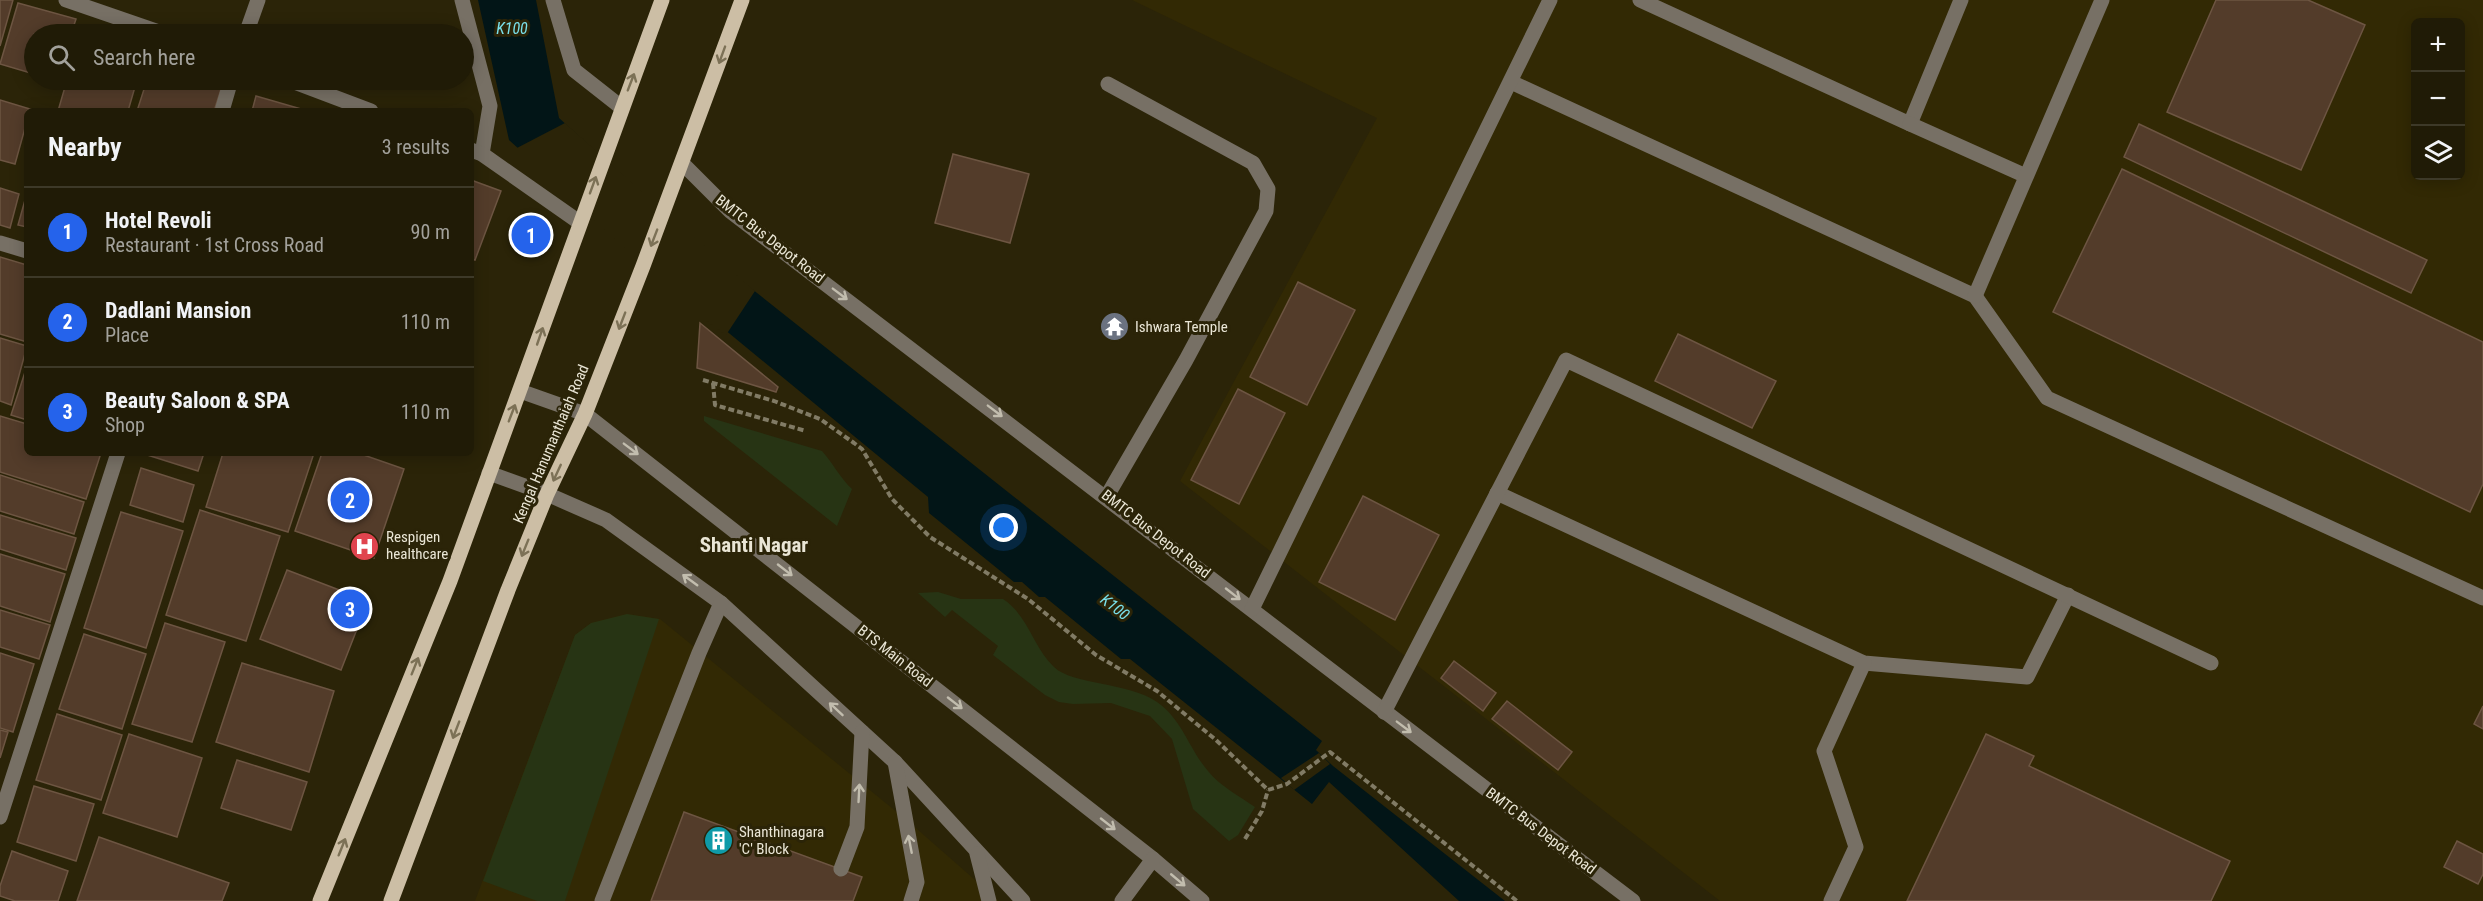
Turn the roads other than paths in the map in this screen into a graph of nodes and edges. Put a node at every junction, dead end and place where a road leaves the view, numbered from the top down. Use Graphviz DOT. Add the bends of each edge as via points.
graph roads {
  1 [pos="66,0"];
  2 [pos="258,0"];
  3 [pos="462,0"];
  4 [pos="553,0"];
  5 [pos="662,0"];
  6 [pos="742,0"];
  7 [pos="1550,0"];
  8 [pos="1640,0"];
  9 [pos="1961,0"];
  10 [pos="2102,0"];
  11 [pos="136,24"];
  12 [pos="250,24"];
  13 [pos="468,24"];
  14 [pos="474,45"];
  15 [pos="1511,82"];
  16 [pos="1108,84"];
  17 [pos="228,90"];
  18 [pos="315,90"];
  19 [pos="621,107"];
  20 [pos="223,108"];
  21 [pos="363,108"];
  22 [pos="1910,124"];
  23 [pos="476,152"];
  24 [pos="682,163"];
  25 [pos="2026,176"];
  26 [pos="581,217"];
  27 [pos="0,243"];
  28 [pos="24,250"];
  29 [pos="1975,296"];
  30 [pos="520,391"];
  31 [pos="585,414"];
  32 [pos="117,456"];
  33 [pos="489,473"];
  34 [pos="1497,493"];
  35 [pos="547,494"];
  36 [pos="1107,496"];
  37 [pos="2068,595"];
  38 [pos="2483,598"];
  39 [pos="721,603"];
  40 [pos="1252,609"];
  41 [pos="1864,663"];
  42 [pos="2211,663"];
  43 [pos="1384,712"];
  44 [pos="862,732"];
  45 [pos="895,762"];
  46 [pos="0,817"];
  47 [pos="976,851"];
  48 [pos="1153,859"];
  49 [pos="841,869"];
  50 [pos="320,901"];
  51 [pos="391,901"];
  52 [pos="602,901"];
  53 [pos="911,901"];
  54 [pos="989,901"];
  55 [pos="1023,901"];
  56 [pos="1122,901"];
  57 [pos="1202,901"];
  58 [pos="1633,901"];
  59 [pos="1831,901"];
  1 -- 11 [label="street"];
  2 -- 12 [label="street"];
  3 -- 13 [label="street"];
  4 -- 19 [label="street" via="574,70"];
  19 -- 5 [label="main road, one-way"];
  6 -- 24 [label="main road, Kengal Hanumanthaiah Road, one-way"];
  7 -- 15 [label="street"];
  8 -- 22 [label="street"];
  9 -- 22 [label="street"];
  10 -- 25 [label="street"];
  14 -- 23 [label="street" via="490,106"];
  15 -- 29 [label="street"];
  15 -- 40 [label="street"];
  16 -- 36 [label="street" via="1253,163 1268,189 1266,211"];
  17 -- 20 [label="street"];
  18 -- 21 [label="street"];
  26 -- 19 [label="main road, one-way"];
  22 -- 25 [label="street"];
  23 -- 26 [label="street"];
  24 -- 31 [label="main road, Kengal Hanumanthaiah Road, one-way"];
  24 -- 36 [label="street, BMTC Bus Depot Road, one-way" via="730,211"];
  25 -- 29 [label="street"];
  30 -- 26 [label="main road, one-way"];
  27 -- 28 [label="street"];
  29 -- 38 [label="street" via="2047,398"];
  30 -- 31 [label="street, BTS Main Road"];
  33 -- 30 [label="main road, one-way"];
  31 -- 35 [label="main road, Kengal Hanumanthaiah Road, one-way"];
  31 -- 48 [label="street, BTS Main Road, one-way"];
  32 -- 46 [label="street"];
  33 -- 35 [label="street"];
  50 -- 33 [label="main road, one-way"];
  34 -- 37 [label="street" via="1566,360"];
  34 -- 41 [label="street"];
  34 -- 43 [label="street"];
  39 -- 35 [label="street, one-way" via="606,520"];
  35 -- 51 [label="main road, Kengal Hanumanthaiah Road, one-way"];
  36 -- 40 [label="street, BMTC Bus Depot Road, one-way"];
  37 -- 41 [label="street" via="2027,677"];
  37 -- 42 [label="street"];
  44 -- 39 [label="street, one-way"];
  39 -- 52 [label="street"];
  40 -- 43 [label="street, BMTC Bus Depot Road"];
  41 -- 59 [label="street" via="1824,751 1856,847"];
  43 -- 58 [label="street, BMTC Bus Depot Road, one-way"];
  44 -- 45 [label="street"];
  49 -- 44 [label="street, one-way" via="857,827"];
  45 -- 47 [label="street"];
  53 -- 45 [label="street, one-way" via="917,882"];
  47 -- 54 [label="street"];
  47 -- 55 [label="street"];
  48 -- 56 [label="street"];
  48 -- 57 [label="street, BTS Main Road, one-way"];
}
